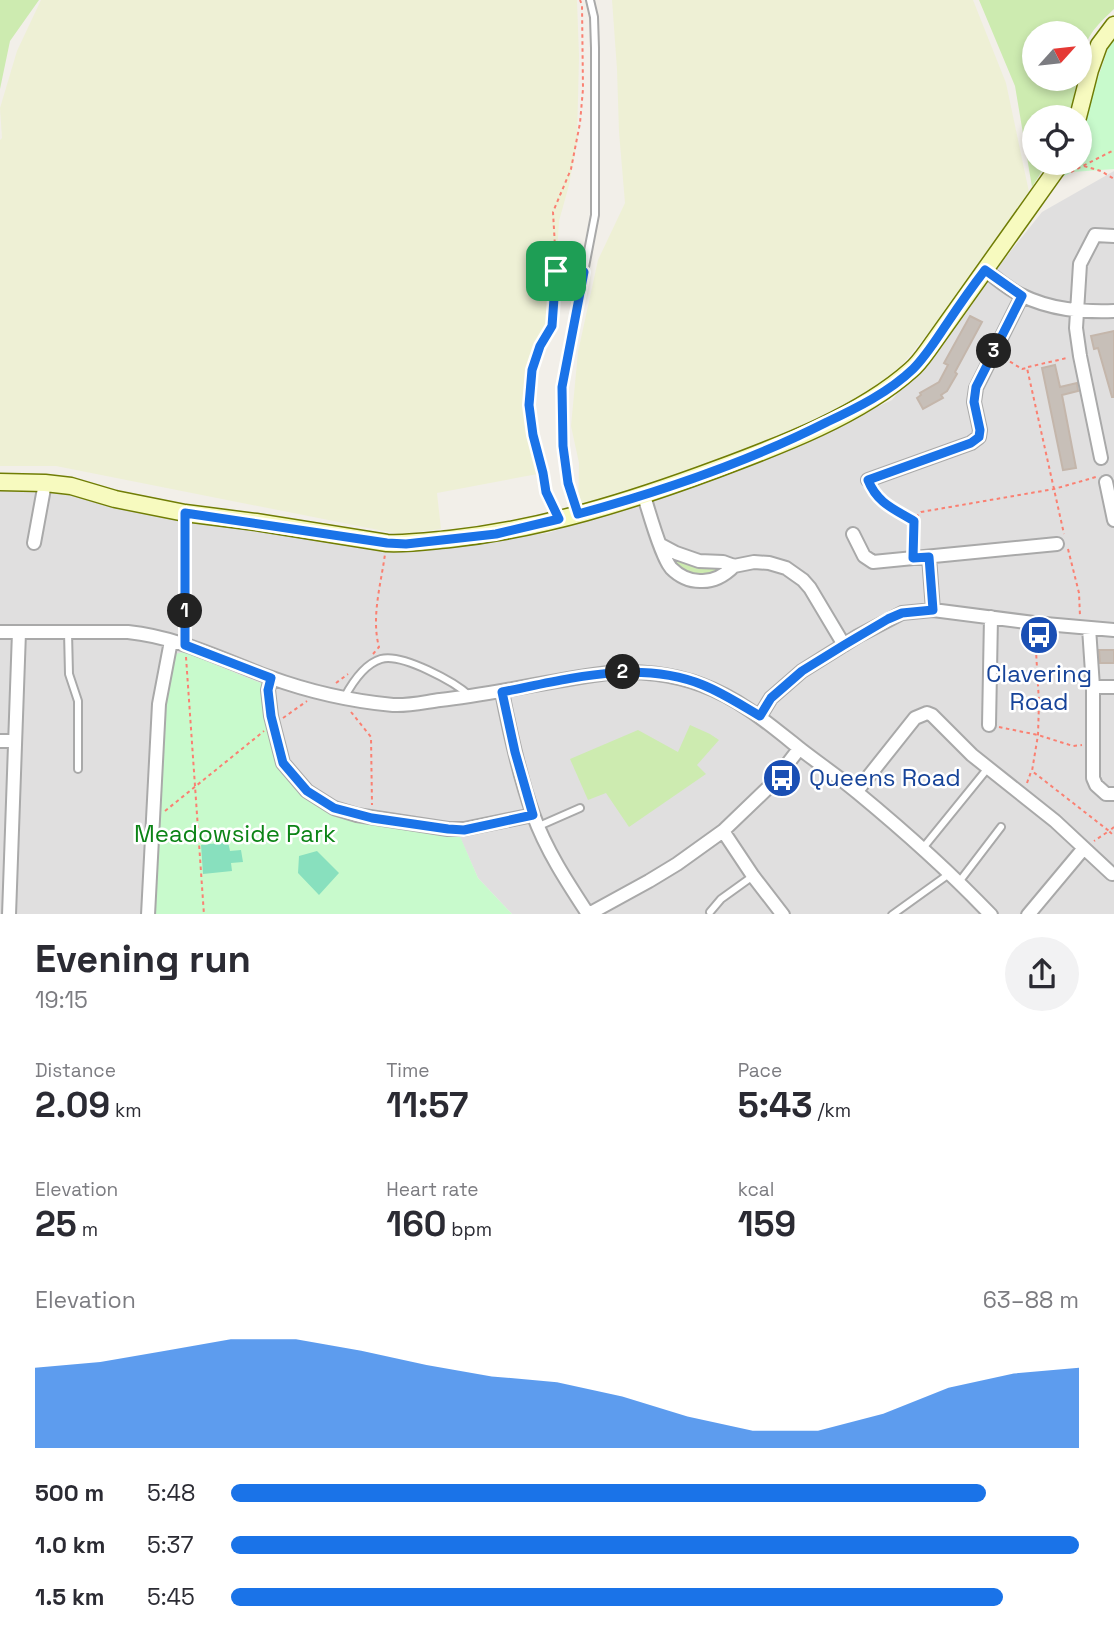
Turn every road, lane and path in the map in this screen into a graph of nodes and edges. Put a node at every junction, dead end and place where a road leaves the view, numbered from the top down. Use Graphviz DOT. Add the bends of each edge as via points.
graph roads {
  1 [pos="580,0"];
  2 [pos="590,0"];
  3 [pos="1114,25"];
  4 [pos="1081,105"];
  5 [pos="1114,150"];
  6 [pos="1092,162"];
  7 [pos="1092,168"];
  8 [pos="1053,175"];
  9 [pos="1114,179"];
  10 [pos="1114,236"];
  11 [pos="985,270"];
  12 [pos="556,271"];
  13 [pos="584,272"];
  14 [pos="1022,296"];
  15 [pos="1078,312"];
  16 [pos="1114,312"];
  17 [pos="993,352"];
  18 [pos="1080,356"];
  19 [pos="1027,368"];
  20 [pos="1101,458"];
  21 [pos="868,480"];
  22 [pos="0,482"];
  23 [pos="45,482"];
  24 [pos="1106,482"];
  25 [pos="1054,489"];
  26 [pos="644,496"];
  27 [pos="185,513"];
  28 [pos="578,514"];
  29 [pos="559,519"];
  30 [pos="1114,520"];
  31 [pos="914,521"];
  32 [pos="853,534"];
  33 [pos="34,543"];
  34 [pos="1057,544"];
  35 [pos="661,545"];
  36 [pos="929,557"];
  37 [pos="913,558"];
  38 [pos="734,566"];
  39 [pos="933,610"];
  40 [pos="991,617"];
  41 [pos="1034,623"];
  42 [pos="1084,628"];
  43 [pos="68,631"];
  44 [pos="1114,631"];
  45 [pos="0,632"];
  46 [pos="19,632"];
  47 [pos="171,641"];
  48 [pos="185,645"];
  49 [pos="844,645"];
  50 [pos="271,678"];
  51 [pos="1093,687"];
  52 [pos="1114,687"];
  53 [pos="502,692"];
  54 [pos="471,697"];
  55 [pos="343,699"];
  56 [pos="760,716"];
  57 [pos="989,725"];
  58 [pos="1038,735"];
  59 [pos="0,741"];
  60 [pos="15,741"];
  61 [pos="1093,744"];
  62 [pos="799,748"];
  63 [pos="988,768"];
  64 [pos="78,769"];
  65 [pos="1032,771"];
  66 [pos="857,791"];
  67 [pos="1019,792"];
  68 [pos="1114,794"];
  69 [pos="580,808"];
  70 [pos="372,818"];
  71 [pos="536,821"];
  72 [pos="1001,827"];
  73 [pos="1114,827"];
  74 [pos="723,831"];
  75 [pos="1109,831"];
  76 [pos="1114,836"];
  77 [pos="1084,848"];
  78 [pos="922,850"];
  79 [pos="1112,874"];
  80 [pos="753,876"];
  81 [pos="954,878"];
  82 [pos="710,912"];
  83 [pos="9,914"];
  84 [pos="148,914"];
  85 [pos="204,914"];
  86 [pos="587,914"];
  87 [pos="782,914"];
  88 [pos="894,914"];
  89 [pos="990,914"];
  90 [pos="1029,914"];
  1 -- 12 [label="path" via="581,112 571,169 553,212"];
  2 -- 13 [label="lane" via="595,48 595,215"];
  3 -- 4 [label="street" via="1094,57"];
  5 -- 6 [label="path"];
  7 -- 9 [label="path"];
  8 -- 11 [label="street"];
  10 -- 15 [label="street" via="1095,235 1080,264"];
  11 -- 14 [label="street"];
  11 -- 26 [label="street" via="928,350 897,382 796,438"];
  12 -- 13 [label="lane"];
  12 -- 29 [label="path" via="552,326 532,370 529,405 546,492"];
  13 -- 28 [label="lane" via="562,387 563,446"];
  14 -- 15 [label="street"];
  14 -- 17 [label="street"];
  15 -- 16 [label="street"];
  15 -- 18 [label="street"];
  17 -- 19 [label="path"];
  17 -- 21 [label="street" via="975,393 979,437"];
  18 -- 19 [label="path"];
  18 -- 20 [label="street"];
  19 -- 25 [label="path"];
  21 -- 31 [label="path" via="878,498"];
  22 -- 23 [label="street"];
  23 -- 27 [label="street"];
  23 -- 33 [label="street"];
  24 -- 25 [label="path" via="1105,475"];
  24 -- 30 [label="street"];
  25 -- 31 [label="path" via="921,512"];
  25 -- 42 [label="path"];
  26 -- 28 [label="street"];
  26 -- 35 [label="street"];
  27 -- 29 [label="street" via="406,544 496,534"];
  27 -- 48 [label="path"];
  28 -- 29 [label="street"];
  31 -- 37 [label="path"];
  32 -- 37 [label="street" via="873,562"];
  34 -- 36 [label="street"];
  35 -- 38 [label="street" via="699,561"];
  35 -- 38 [label="street" via="670,567 688,579 709,581"];
  36 -- 37 [label="street"];
  36 -- 39 [label="street"];
  38 -- 49 [label="street" via="769,563 795,574 810,588"];
  39 -- 40 [label="street"];
  39 -- 49 [label="street" via="902,613"];
  40 -- 41 [label="street"];
  40 -- 57 [label="street"];
  41 -- 42 [label="street"];
  41 -- 58 [label="path"];
  42 -- 44 [label="street"];
  42 -- 51 [label="street"];
  43 -- 46 [label="street"];
  43 -- 47 [label="street" via="149,634"];
  43 -- 64 [label="lane" via="69,674 79,701"];
  45 -- 46 [label="street"];
  46 -- 60 [label="street"];
  47 -- 48 [label="street"];
  47 -- 84 [label="street" via="159,704"];
  48 -- 50 [label="street"];
  48 -- 85 [label="path"];
  49 -- 56 [label="street" via="802,671 771,698"];
  50 -- 55 [label="street"];
  50 -- 70 [label="street" via="271,716 283,763 307,791 334,808"];
  51 -- 52 [label="street"];
  51 -- 61 [label="street"];
  53 -- 54 [label="street"];
  53 -- 56 [label="street" via="640,672 701,684"];
  53 -- 71 [label="street"];
  54 -- 55 [label="street" via="397,706"];
  54 -- 55 [label="lane" via="408,661 382,658 355,679"];
  55 -- 70 [label="path" via="371,737"];
  56 -- 62 [label="street"];
  57 -- 58 [label="path"];
  58 -- 61 [label="path" via="1073,746"];
  58 -- 65 [label="path"];
  59 -- 60 [label="street"];
  60 -- 83 [label="street"];
  61 -- 68 [label="street" via="1093,778 1106,794"];
  62 -- 66 [label="street"];
  62 -- 74 [label="street" via="772,784"];
  63 -- 66 [label="street" via="926,713 915,718"];
  63 -- 67 [label="street"];
  63 -- 78 [label="lane"];
  65 -- 67 [label="path"];
  65 -- 75 [label="path"];
  66 -- 78 [label="street"];
  67 -- 77 [label="street"];
  69 -- 71 [label="lane"];
  70 -- 71 [label="street" via="464,830"];
  71 -- 86 [label="street"];
  72 -- 81 [label="lane"];
  73 -- 75 [label="path"];
  74 -- 80 [label="street"];
  74 -- 86 [label="street" via="658,876"];
  75 -- 76 [label="path"];
  75 -- 77 [label="path"];
  77 -- 79 [label="street"];
  77 -- 90 [label="street"];
  78 -- 81 [label="street"];
  80 -- 82 [label="lane" via="721,898"];
  80 -- 87 [label="street"];
  81 -- 88 [label="lane"];
  81 -- 89 [label="street"];
}
